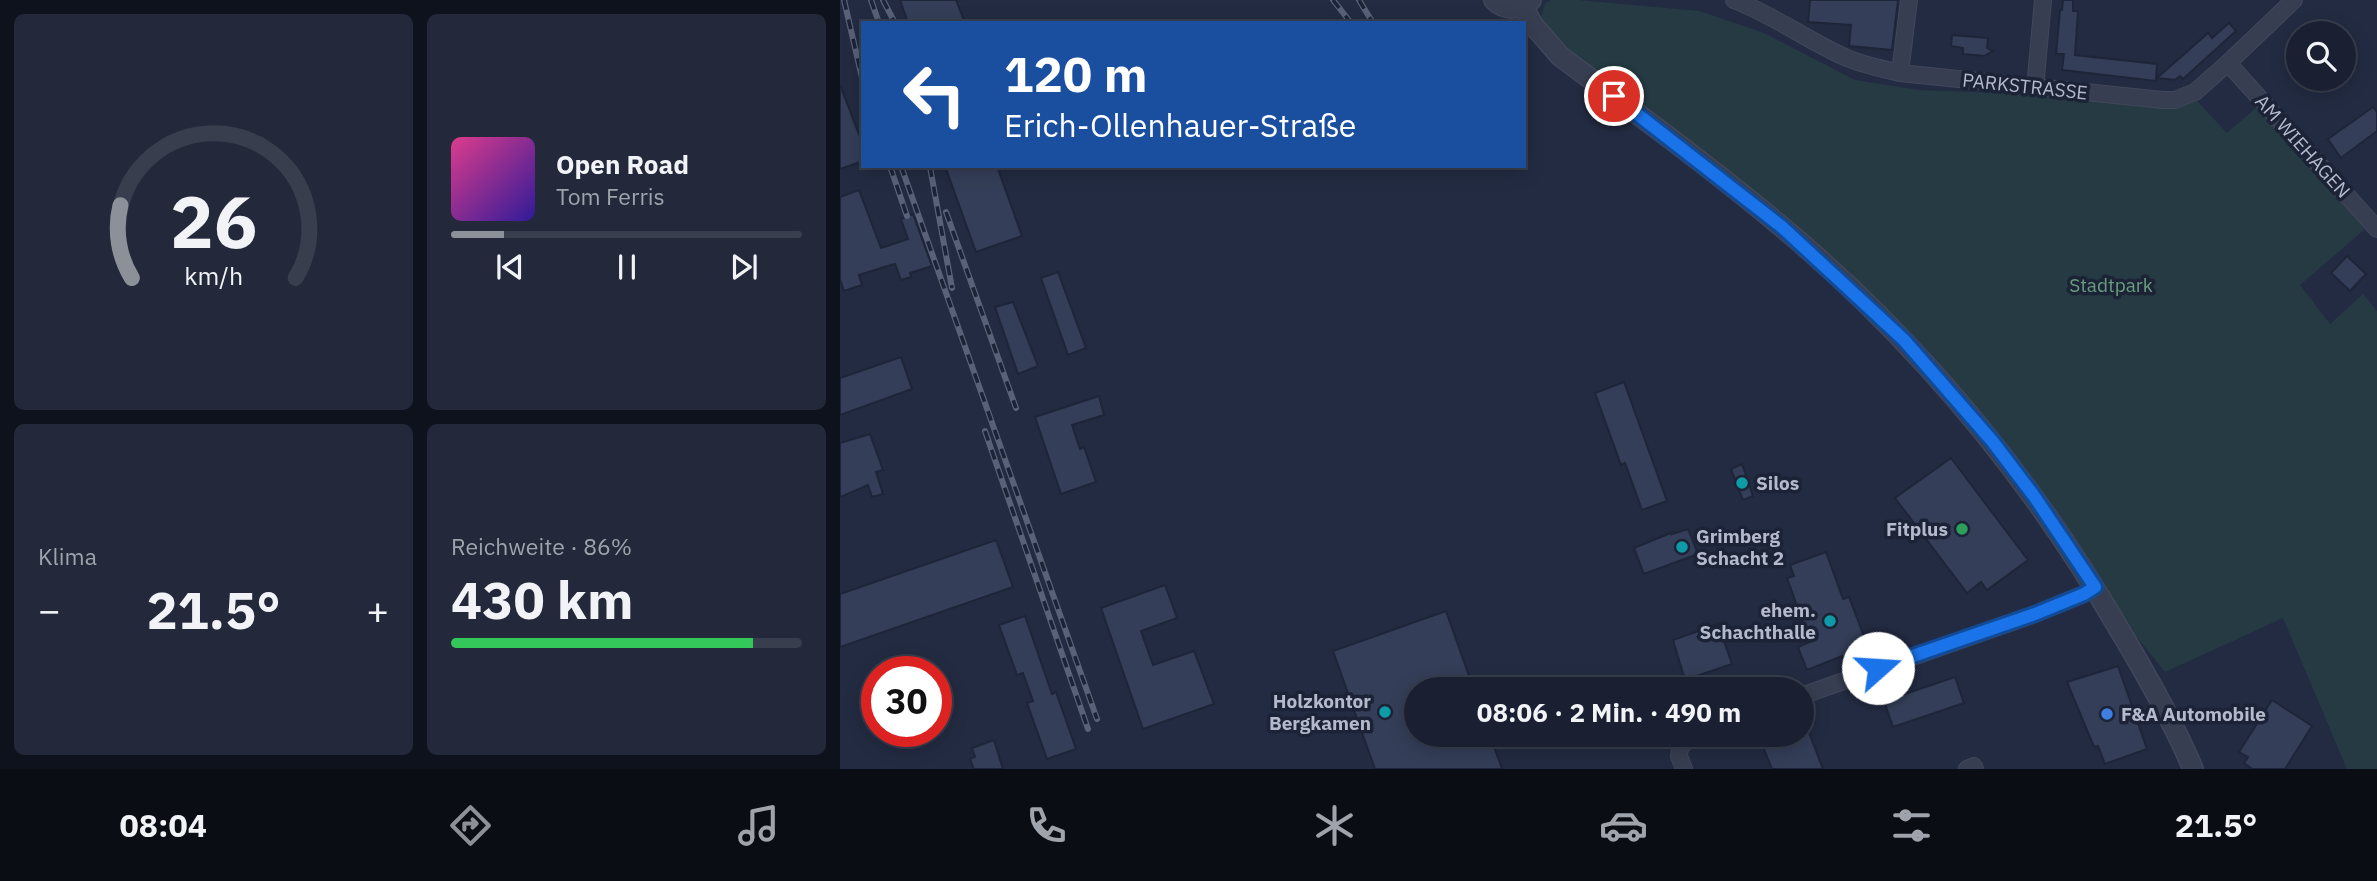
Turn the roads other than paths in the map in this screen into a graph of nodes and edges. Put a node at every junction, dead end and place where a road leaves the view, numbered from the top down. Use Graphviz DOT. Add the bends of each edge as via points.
graph roads {
  1 [pos="1494,0"];
  2 [pos="1734,0"];
  3 [pos="1909,0"];
  4 [pos="2043,0"];
  5 [pos="2294,0"];
  6 [pos="1527,3"];
  7 [pos="2228,63"];
  8 [pos="1900,73"];
  9 [pos="2035,88"];
  10 [pos="2377,229"];
  11 [pos="2095,587"];
  12 [pos="1814,691"];
  13 [pos="1680,747"];
  14 [pos="1684,769"];
  15 [pos="1967,769"];
  16 [pos="1975,769"];
  17 [pos="2193,769"];
  1 -- 6 [label="street" via="1505,8"];
  2 -- 8 [label="street, PARKSTRASSE" via="1846,57"];
  3 -- 8 [label="street"];
  4 -- 9 [label="street"];
  5 -- 7 [label="street, PARKSTRASSE"];
  6 -- 11 [label="street" via="1533,25 1560,56 1782,227 1904,340 1993,442"];
  7 -- 9 [label="street, PARKSTRASSE" via="2194,92 2175,100"];
  7 -- 10 [label="street, AM WIEHAGEN"];
  8 -- 9 [label="street, PARKSTRASSE"];
  11 -- 12 [label="street" via="2035,614"];
  11 -- 17 [label="street"];
  13 -- 14 [label="street"];
  15 -- 16 [label="street"];
}
